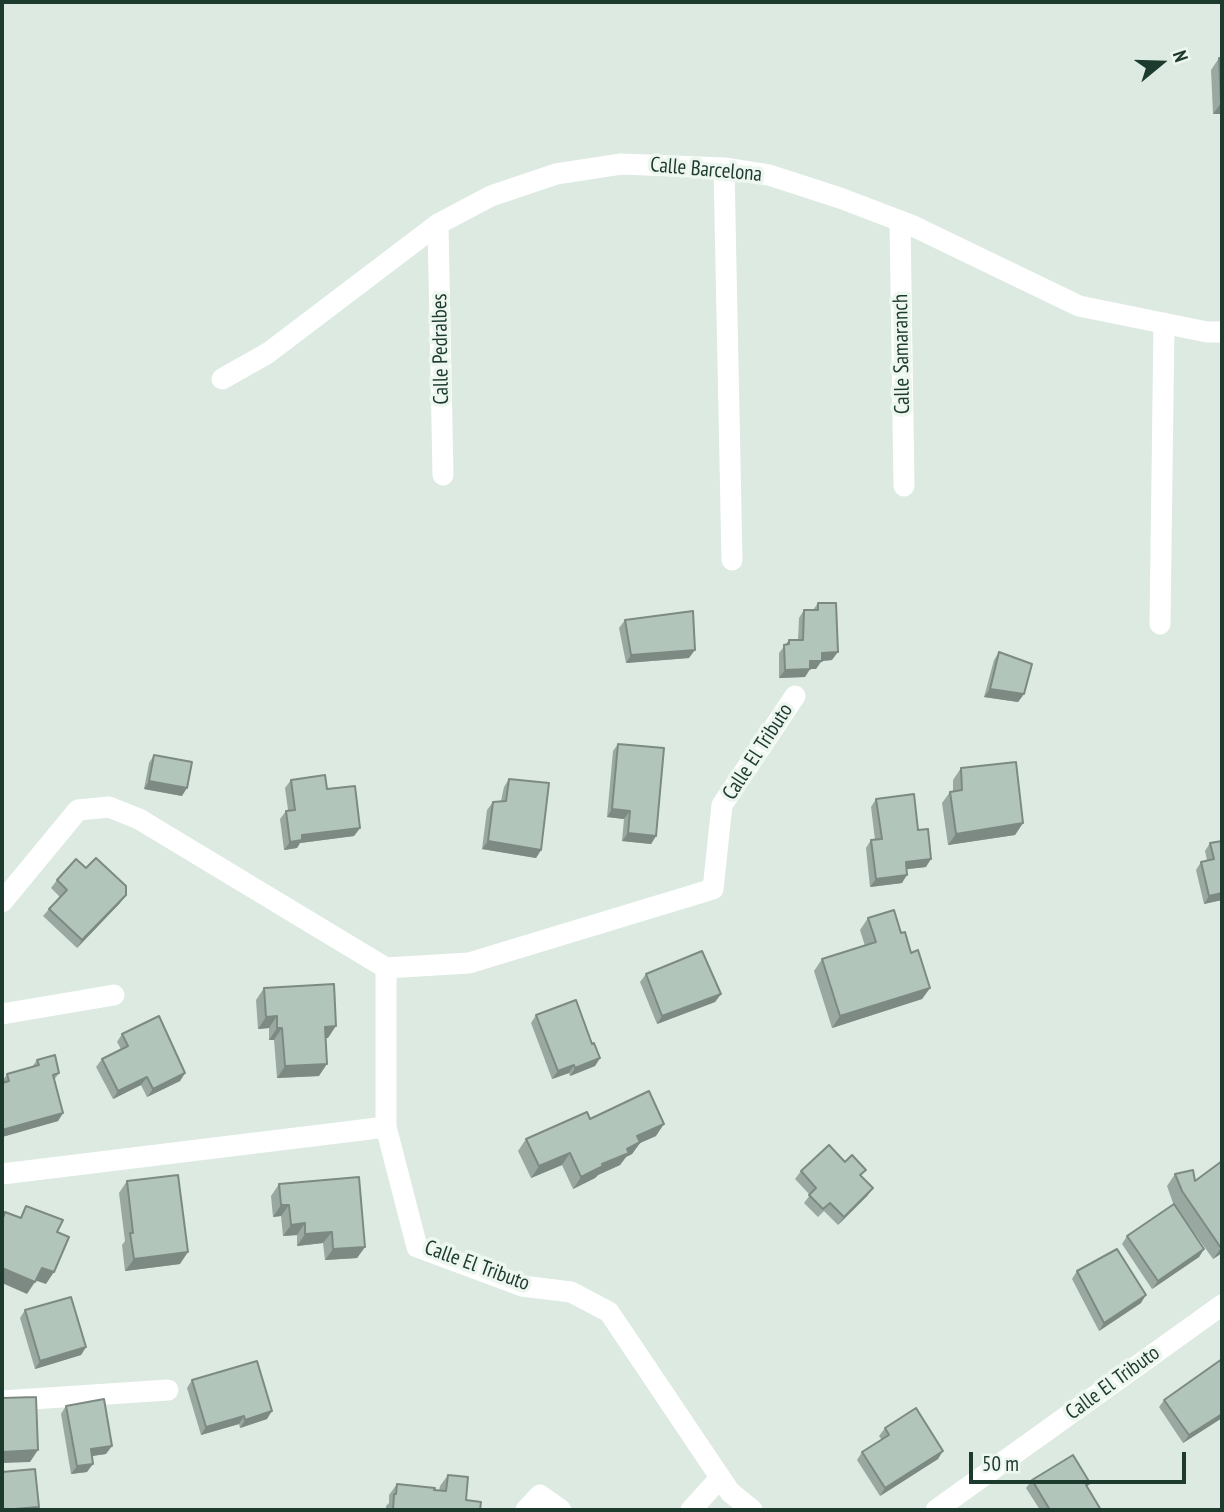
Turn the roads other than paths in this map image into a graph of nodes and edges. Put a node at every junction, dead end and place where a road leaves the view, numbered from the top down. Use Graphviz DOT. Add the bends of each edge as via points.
graph roads {
  1 [pos="724,168"];
  2 [pos="900,221"];
  3 [pos="438,224"];
  4 [pos="1164,323"];
  5 [pos="1222,332"];
  6 [pos="222,379"];
  7 [pos="443,475"];
  8 [pos="904,486"];
  9 [pos="732,561"];
  10 [pos="1160,624"];
  11 [pos="794,696"];
  12 [pos="2,902"];
  13 [pos="386,968"];
  14 [pos="114,995"];
  15 [pos="2,1014"];
  16 [pos="386,1127"];
  17 [pos="2,1174"];
  18 [pos="1222,1305"];
  19 [pos="168,1390"];
  20 [pos="2,1401"];
  21 [pos="720,1478"];
  22 [pos="526,1510"];
  23 [pos="561,1510"];
  24 [pos="691,1510"];
  25 [pos="752,1510"];
  26 [pos="936,1510"];
  1 -- 2 [label="street, Calle Barcelona" via="769,175"];
  1 -- 3 [label="street, Calle Barcelona" via="621,164 556,174 491,196"];
  1 -- 9 [label="street"];
  2 -- 4 [label="street, Calle Barcelona" via="1079,306"];
  2 -- 8 [label="street, Calle Samaranch"];
  3 -- 6 [label="street, Calle Barcelona" via="268,353"];
  3 -- 7 [label="street, Calle Pedralbes"];
  4 -- 5 [label="street, Calle Barcelona"];
  4 -- 10 [label="street"];
  11 -- 13 [label="street, Calle El Tributo" via="722,805 713,889 469,963"];
  12 -- 13 [label="street" via="78,810 109,807 139,819"];
  13 -- 16 [label="street, Calle El Tributo"];
  14 -- 15 [label="street"];
  16 -- 17 [label="street"];
  16 -- 21 [label="street, Calle El Tributo" via="417,1247 522,1286 572,1292 608,1312"];
  18 -- 26 [label="street, Calle El Tributo"];
  19 -- 20 [label="street"];
  21 -- 24 [label="street"];
  21 -- 25 [label="street, Calle El Tributo"];
  22 -- 23 [label="street" via="540,1494"];
}
